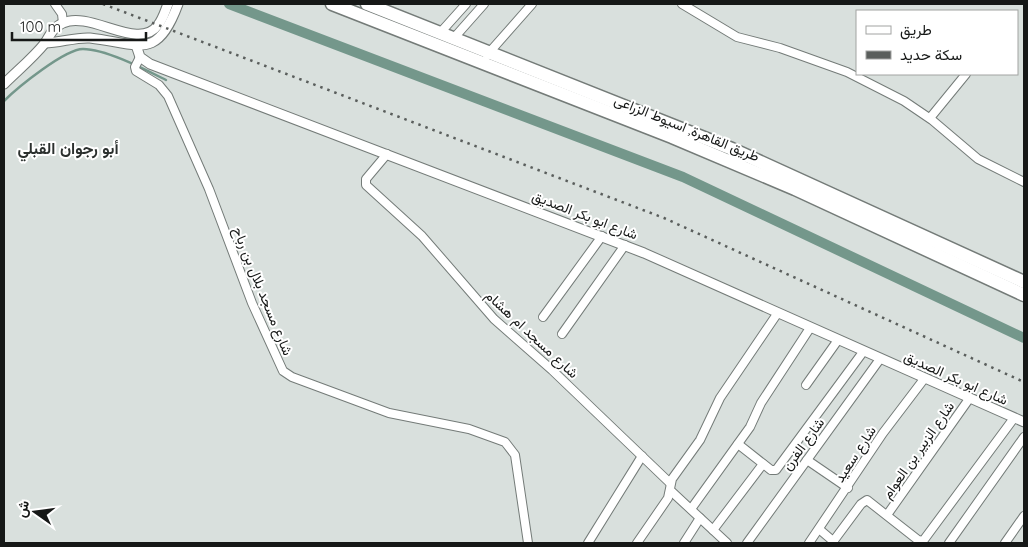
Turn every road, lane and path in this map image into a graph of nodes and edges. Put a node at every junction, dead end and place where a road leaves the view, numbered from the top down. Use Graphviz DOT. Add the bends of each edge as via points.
graph roads {
  1 [pos="55,4"];
  2 [pos="168,4"];
  3 [pos="178,4"];
  4 [pos="332,4"];
  5 [pos="367,4"];
  6 [pos="466,4"];
  7 [pos="484,4"];
  8 [pos="532,4"];
  9 [pos="682,4"];
  10 [pos="63,23"];
  11 [pos="440,33"];
  12 [pos="453,39"];
  13 [pos="44,43"];
  14 [pos="136,46"];
  15 [pos="485,57"];
  16 [pos="137,63"];
  17 [pos="965,75"];
  18 [pos="4,84"];
  19 [pos="930,118"];
  20 [pos="387,154"];
  21 [pos="1024,182"];
  22 [pos="832,199"];
  23 [pos="602,236"];
  24 [pos="625,245"];
  25 [pos="1024,282"];
  26 [pos="1024,295"];
  27 [pos="777,314"];
  28 [pos="543,316"];
  29 [pos="810,328"];
  30 [pos="562,334"];
  31 [pos="838,340"];
  32 [pos="863,352"];
  33 [pos="880,359"];
  34 [pos="924,378"];
  35 [pos="806,385"];
  36 [pos="969,399"];
  37 [pos="1014,418"];
  38 [pos="1024,422"];
  39 [pos="1024,437"];
  40 [pos="738,444"];
  41 [pos="642,456"];
  42 [pos="807,460"];
  43 [pos="763,464"];
  44 [pos="671,487"];
  45 [pos="848,488"];
  46 [pos="690,509"];
  47 [pos="887,515"];
  48 [pos="1024,516"];
  49 [pos="700,518"];
  50 [pos="820,529"];
  51 [pos="713,530"];
  52 [pos="914,536"];
  53 [pos="832,542"];
  54 [pos="528,543"];
  55 [pos="588,543"];
  56 [pos="637,543"];
  57 [pos="684,543"];
  58 [pos="727,543"];
  59 [pos="747,543"];
  60 [pos="809,543"];
  61 [pos="908,543"];
  62 [pos="949,543"];
  63 [pos="1005,543"];
  1 -- 10 [label="street" via="62,14"];
  2 -- 10 [label="street" via="152,31 144,34 85,21"];
  3 -- 14 [label="street" via="172,21 160,38 149,45"];
  4 -- 15 [label="highway, طريق القاهرة, اسيوط الزراعى"];
  5 -- 11 [label="highway, طريق القاهرة, اسيوط الزراعى"];
  6 -- 11 [label="street"];
  7 -- 12 [label="street"];
  8 -- 15 [label="street"];
  9 -- 19 [label="street" via="737,37 780,48 847,72"];
  10 -- 13 [label="street"];
  11 -- 12 [label="highway, طريق القاهرة, اسيوط الزراعى"];
  12 -- 15 [label="highway, طريق القاهرة, اسيوط الزراعى"];
  13 -- 14 [label="street" via="88,38"];
  13 -- 18 [label="street"];
  14 -- 16 [label="street"];
  15 -- 22 [label="highway, طريق القاهرة, اسيوط الزراعى" via="730,154"];
  16 -- 20 [label="street, شارع ابو بكر الصديق" via="150,64"];
  16 -- 54 [label="street, شارع مسجد بلال بن رباح" via="137,73 158,85 168,96 283,372 389,412 469,429 504,442 515,455"];
  17 -- 19 [label="street"];
  19 -- 21 [label="street" via="978,159"];
  20 -- 23 [label="street, شارع ابو بكر الصديق"];
  20 -- 41 [label="street, شارع مسجد ام هشام" via="366,178 366,185 422,236 494,319"];
  22 -- 25 [label="highway, طريق القاهرة, اسيوط الزراعى"];
  22 -- 26 [label="highway, طريق القاهرة, اسيوط الزراعى"];
  23 -- 24 [label="street, شارع ابو بكر الصديق"];
  23 -- 28 [label="street"];
  24 -- 27 [label="street, شارع ابو بكر الصديق"];
  24 -- 30 [label="street"];
  27 -- 29 [label="street, شارع ابو بكر الصديق"];
  27 -- 44 [label="street" via="724,393"];
  29 -- 31 [label="street, شارع ابو بكر الصديق"];
  29 -- 40 [label="street" via="761,402"];
  31 -- 32 [label="street, شارع ابو بكر الصديق"];
  31 -- 35 [label="street"];
  32 -- 33 [label="street, شارع ابو بكر الصديق"];
  32 -- 43 [label="street" via="776,470 772,471"];
  33 -- 34 [label="street, شارع ابو بكر الصديق"];
  33 -- 42 [label="street, شارع الفرن"];
  34 -- 36 [label="street, شارع ابو بكر الصديق"];
  34 -- 45 [label="street, شارع سعيد"];
  36 -- 37 [label="street, شارع ابو بكر الصديق"];
  36 -- 47 [label="street, شارع الزبير بن العوام"];
  37 -- 38 [label="street, شارع ابو بكر الصديق"];
  37 -- 52 [label="street" via="925,540 920,541"];
  39 -- 62 [label="street"];
  40 -- 43 [label="street"];
  40 -- 46 [label="street"];
  41 -- 44 [label="street, شارع مسجد ام هشام"];
  41 -- 55 [label="street"];
  42 -- 45 [label="street"];
  42 -- 59 [label="street, شارع الفرن"];
  43 -- 51 [label="street"];
  44 -- 46 [label="street, شارع مسجد ام هشام"];
  44 -- 56 [label="street"];
  45 -- 50 [label="street, شارع سعيد"];
  46 -- 49 [label="street, شارع مسجد ام هشام"];
  47 -- 52 [label="street"];
  47 -- 53 [label="street" via="870,502 863,501"];
  48 -- 63 [label="street"];
  49 -- 51 [label="street, شارع مسجد ام هشام"];
  49 -- 57 [label="street"];
  50 -- 53 [label="street"];
  50 -- 60 [label="street, شارع سعيد"];
  51 -- 58 [label="street, شارع مسجد ام هشام"];
  52 -- 61 [label="street"];
}
